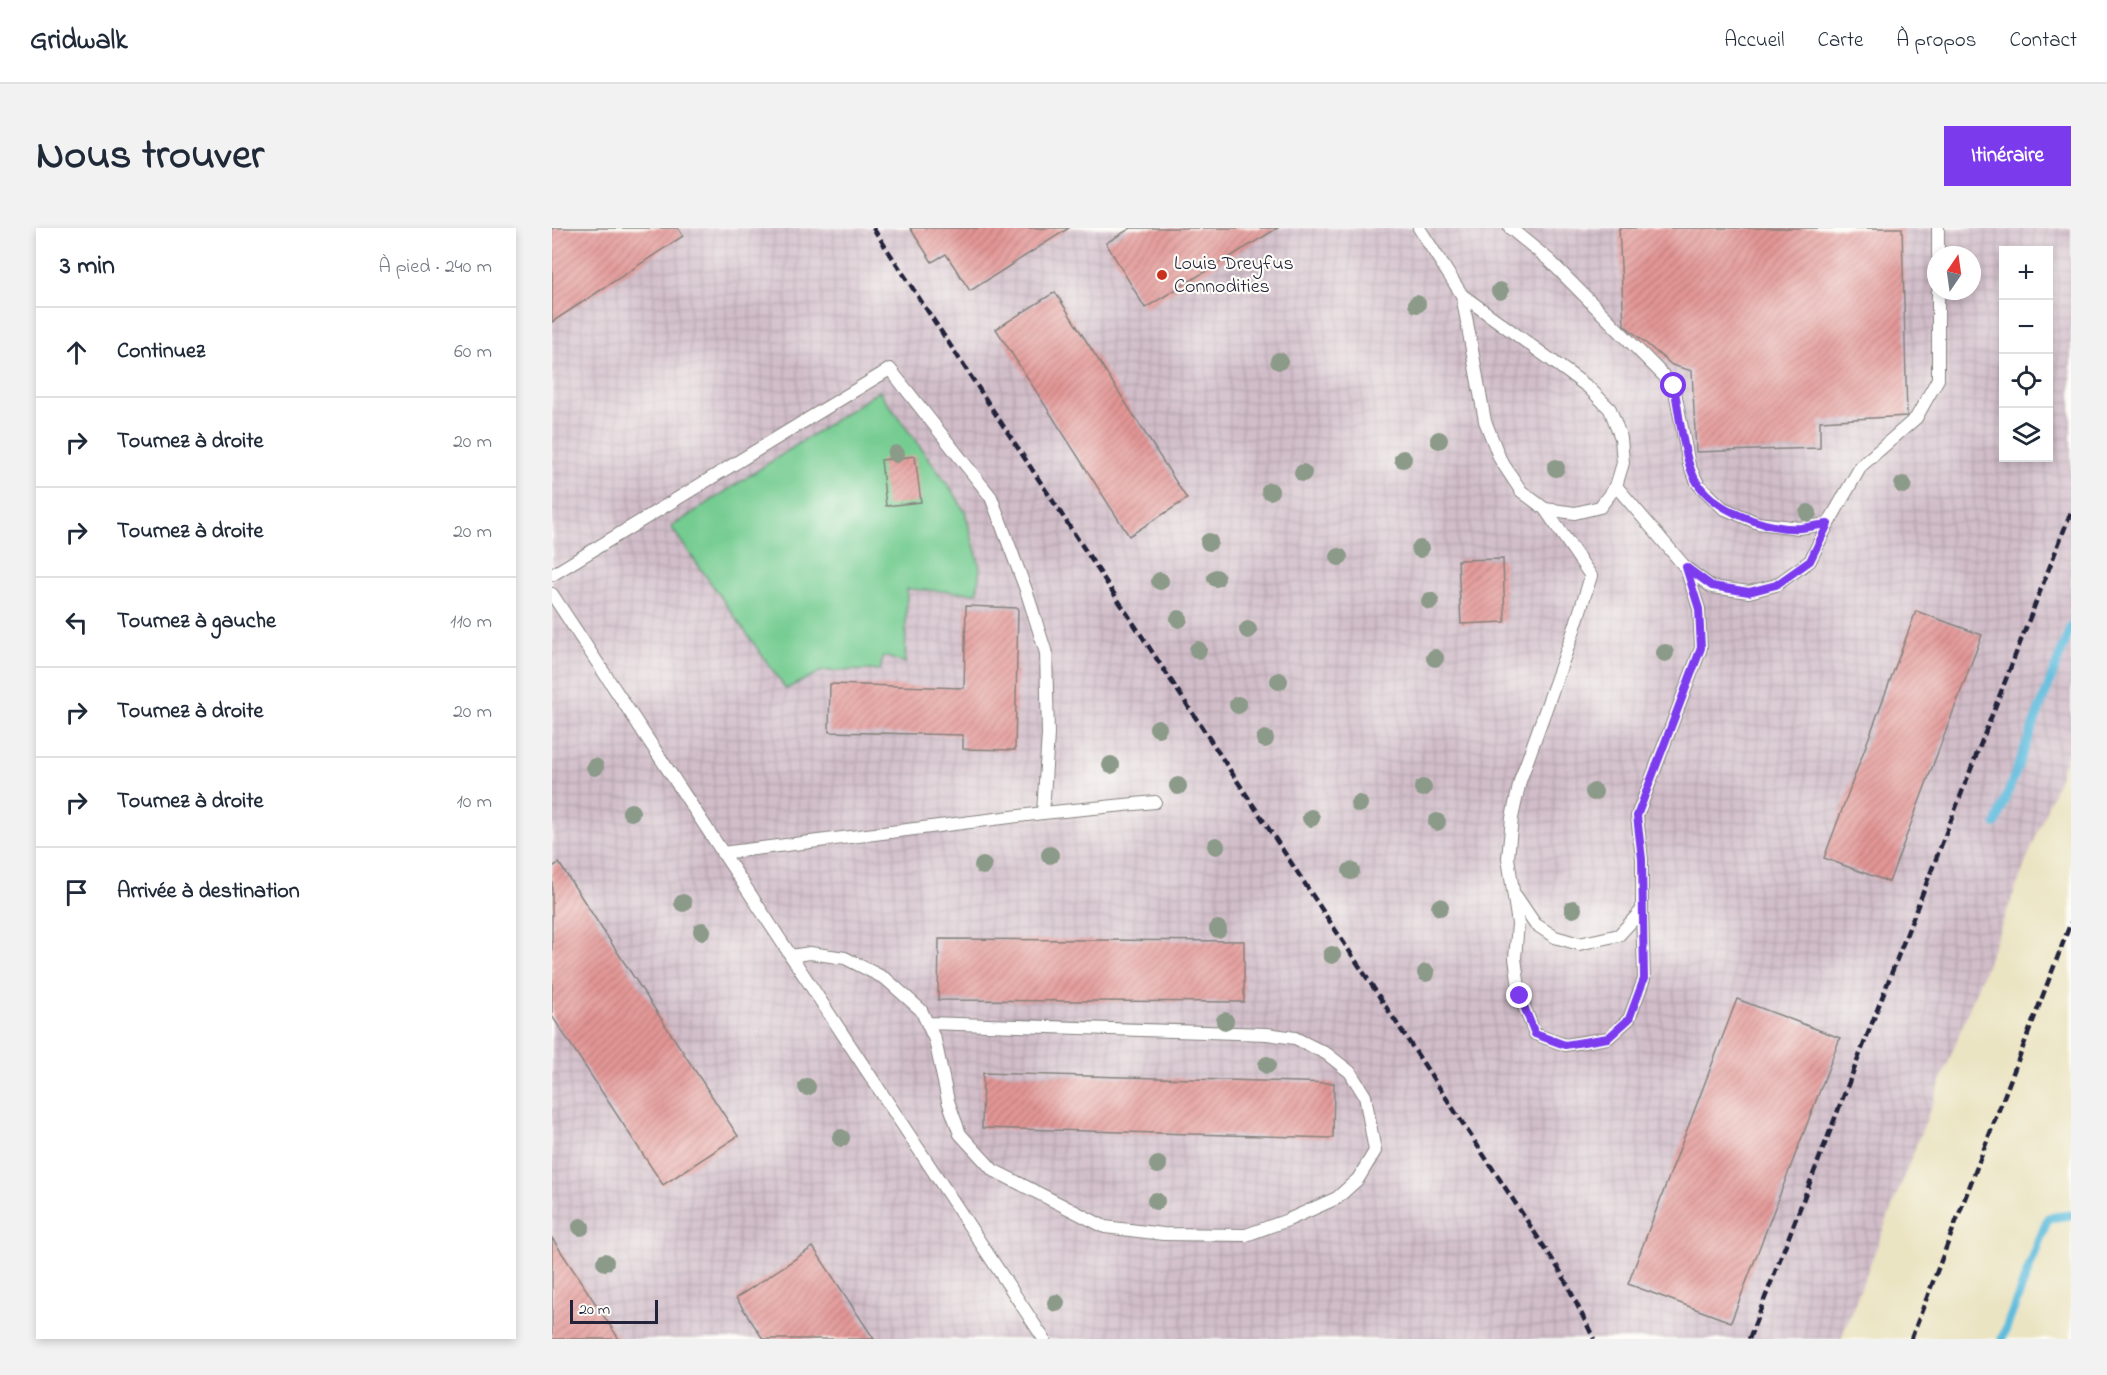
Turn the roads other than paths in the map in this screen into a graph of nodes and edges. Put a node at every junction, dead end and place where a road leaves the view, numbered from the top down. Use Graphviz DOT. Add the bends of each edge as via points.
graph roads {
  1 [pos="1419,228"];
  2 [pos="1510,228"];
  3 [pos="1938,228"];
  4 [pos="1938,246"];
  5 [pos="1462,296"];
  6 [pos="1938,300"];
  7 [pos="1616,486"];
  8 [pos="1545,509"];
  9 [pos="1828,524"];
  10 [pos="1686,567"];
  11 [pos="552,575"];
  12 [pos="552,594"];
  13 [pos="1155,802"];
  14 [pos="1043,813"];
  15 [pos="722,853"];
  16 [pos="1513,893"];
  17 [pos="1642,910"];
  18 [pos="791,956"];
  19 [pos="928,1023"];
  20 [pos="1044,1339"];
  1 -- 5 [label="lane"];
  2 -- 9 [label="lane" via="1549,260 1674,386 1689,465 1698,484 1723,508 1758,523 1799,528"];
  3 -- 4 [label="lane"];
  5 -- 7 [label="lane" via="1588,387 1610,409 1623,455"];
  5 -- 8 [label="lane" via="1485,421 1500,459 1521,491"];
  6 -- 9 [label="lane" via="1938,379 1916,418 1862,466"];
  7 -- 8 [label="lane" via="1600,507 1575,513"];
  7 -- 10 [label="lane"];
  8 -- 16 [label="lane" via="1591,576 1520,781 1508,858"];
  9 -- 10 [label="lane" via="1810,561 1776,585 1749,592 1712,586"];
  10 -- 17 [label="lane" via="1699,609 1701,648 1637,816"];
  11 -- 14 [label="lane" via="890,369 991,497 1026,590 1046,653 1048,734"];
  12 -- 15 [label="lane"];
  13 -- 14 [label="lane"];
  14 -- 15 [label="lane"];
  15 -- 18 [label="lane"];
  16 -- 17 [label="lane" via="1535,924 1555,937 1579,944 1619,936"];
  16 -- 17 [label="lane" via="1520,996 1535,1034 1565,1045 1608,1038 1629,1019 1644,979"];
  18 -- 19 [label="lane" via="810,953 845,958 886,979 921,1010"];
  18 -- 20 [label="lane"];
  19 -- 19 [label="lane" via="960,1134 993,1170 1105,1227 1163,1234 1245,1235 1337,1198 1359,1179 1375,1151 1365,1096 1350,1072 1327,1054 1294,1038"];
}
